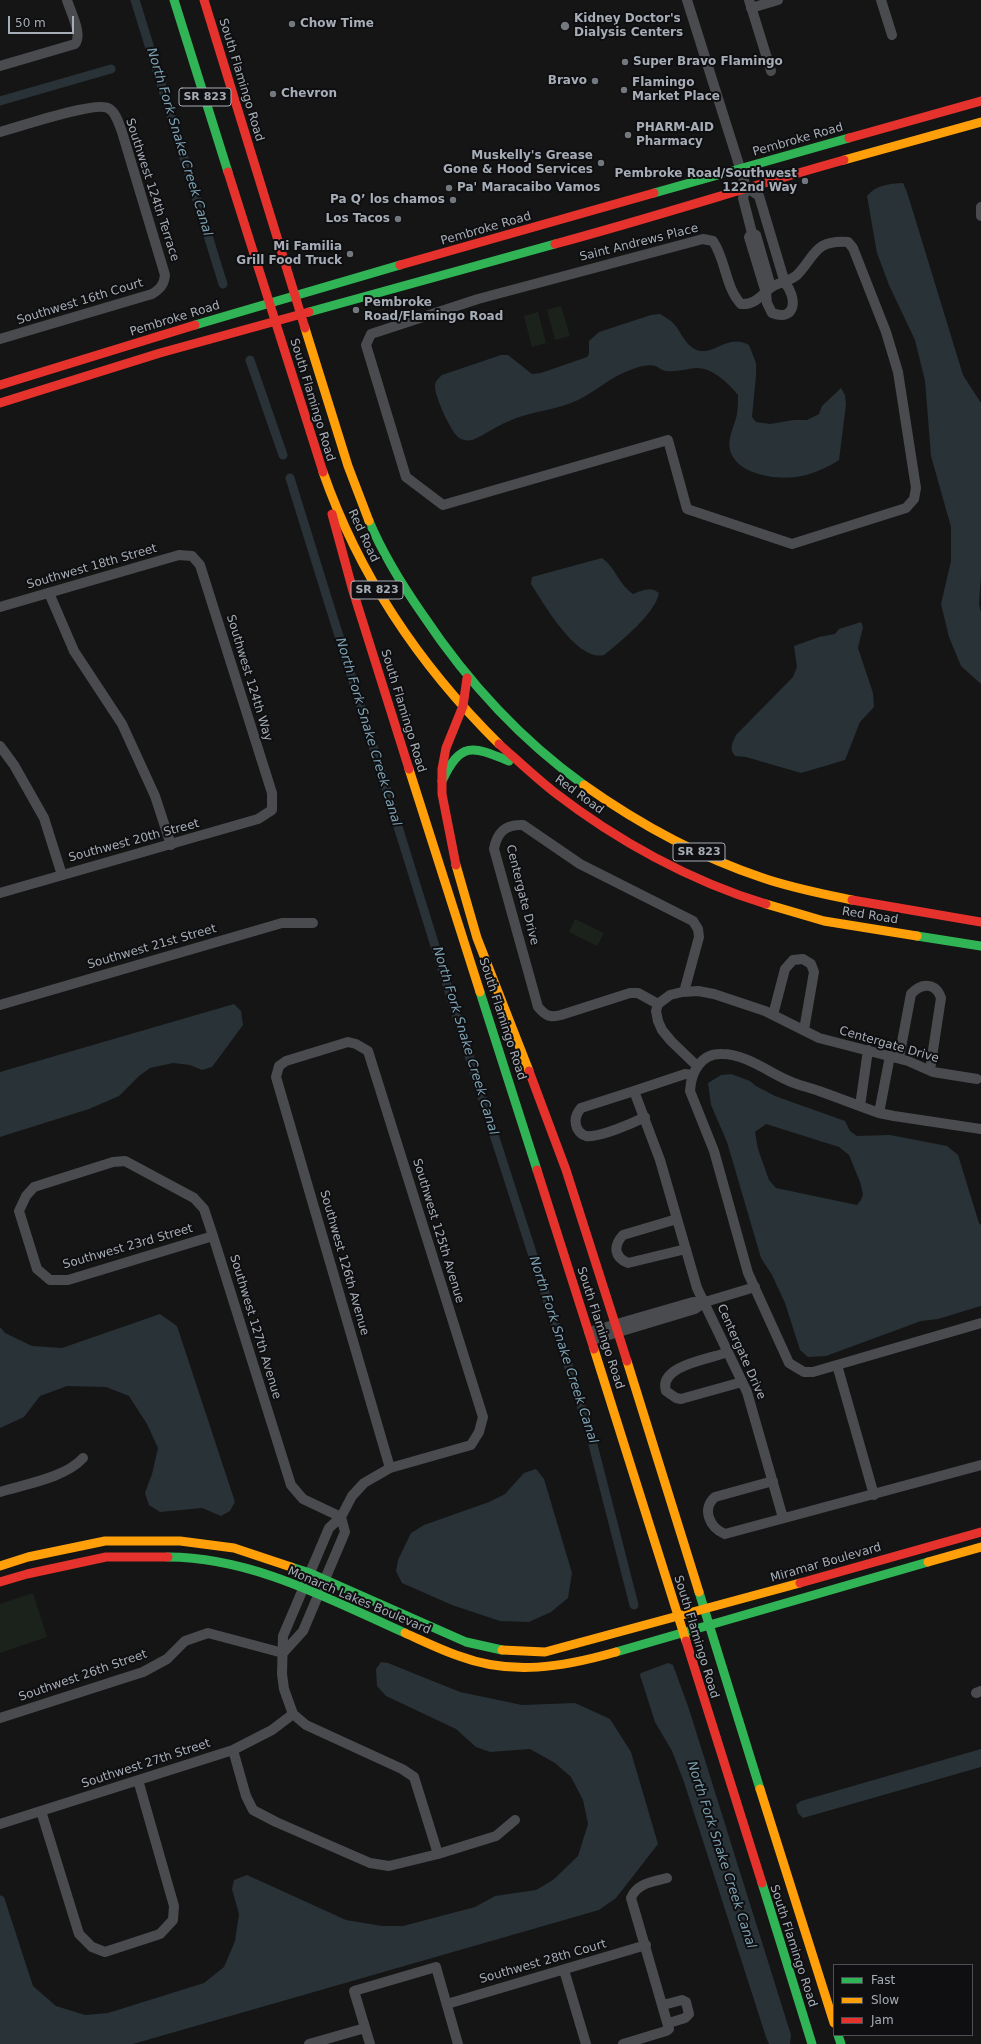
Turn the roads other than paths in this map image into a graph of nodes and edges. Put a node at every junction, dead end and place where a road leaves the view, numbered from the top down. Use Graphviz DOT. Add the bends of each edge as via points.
graph roads {
  1 [pos="67,0"];
  2 [pos="174,0"];
  3 [pos="204,0"];
  4 [pos="687,0"];
  5 [pos="778,0"];
  6 [pos="881,0"];
  7 [pos="750,4"];
  8 [pos="892,35"];
  9 [pos="0,66"];
  10 [pos="771,71"];
  11 [pos="981,101"];
  12 [pos="981,122"];
  13 [pos="0,132"];
  14 [pos="740,168"];
  15 [pos="746,187"];
  16 [pos="981,207"];
  17 [pos="981,216"];
  18 [pos="164,283"];
  19 [pos="785,283"];
  20 [pos="768,290"];
  21 [pos="295,296"];
  22 [pos="270,302"];
  23 [pos="301,315"];
  24 [pos="276,322"];
  25 [pos="0,339"];
  26 [pos="0,385"];
  27 [pos="0,403"];
  28 [pos="318,458"];
  29 [pos="352,477"];
  30 [pos="192,556"];
  31 [pos="49,593"];
  32 [pos="0,607"];
  33 [pos="467,678"];
  34 [pos="462,708"];
  35 [pos="0,746"];
  36 [pos="522,766"];
  37 [pos="442,782"];
  38 [pos="272,810"];
  39 [pos="171,845"];
  40 [pos="62,875"];
  41 [pos="0,892"];
  42 [pos="981,922"];
  43 [pos="313,924"];
  44 [pos="981,946"];
  45 [pos="684,992"];
  46 [pos="658,1004"];
  47 [pos="0,1005"];
  48 [pos="773,1015"];
  49 [pos="804,1030"];
  50 [pos="356,1044"];
  51 [pos="868,1050"];
  52 [pos="894,1057"];
  53 [pos="694,1070"];
  54 [pos="930,1070"];
  55 [pos="977,1079"];
  56 [pos="634,1091"];
  57 [pos="860,1106"];
  58 [pos="880,1112"];
  59 [pos="645,1117"];
  60 [pos="981,1129"];
  61 [pos="677,1219"];
  62 [pos="213,1236"];
  63 [pos="686,1249"];
  64 [pos="50,1280"];
  65 [pos="755,1287"];
  66 [pos="705,1302"];
  67 [pos="981,1323"];
  68 [pos="617,1328"];
  69 [pos="590,1336"];
  70 [pos="728,1352"];
  71 [pos="837,1365"];
  72 [pos="742,1382"];
  73 [pos="83,1458"];
  74 [pos="981,1465"];
  75 [pos="390,1468"];
  76 [pos="773,1481"];
  77 [pos="0,1492"];
  78 [pos="874,1495"];
  79 [pos="341,1517"];
  80 [pos="783,1518"];
  81 [pos="981,1532"];
  82 [pos="981,1547"];
  83 [pos="0,1566"];
  84 [pos="310,1573"];
  85 [pos="324,1580"];
  86 [pos="0,1582"];
  87 [pos="304,1588"];
  88 [pos="318,1594"];
  89 [pos="703,1610"];
  90 [pos="677,1615"];
  91 [pos="708,1625"];
  92 [pos="682,1634"];
  93 [pos="283,1653"];
  94 [pos="293,1714"];
  95 [pos="0,1718"];
  96 [pos="233,1750"];
  97 [pos="138,1780"];
  98 [pos="41,1811"];
  99 [pos="515,1820"];
  100 [pos="0,1824"];
  101 [pos="438,1854"];
  102 [pos="667,1878"];
  103 [pos="646,1945"];
  104 [pos="564,1970"];
  105 [pos="447,2004"];
  106 [pos="663,2005"];
  107 [pos="833,2020"];
  108 [pos="669,2026"];
  109 [pos="365,2028"];
  110 [pos="309,2044"];
  111 [pos="370,2044"];
  112 [pos="458,2044"];
  113 [pos="586,2044"];
  114 [pos="623,2044"];
  115 [pos="812,2044"];
  1 -- 9 [label="street" via="77,32 77,41 70,46"];
  2 -- 22 [label="main road, South Flamingo Road / SR 823"];
  3 -- 21 [label="main road, South Flamingo Road / SR 823"];
  4 -- 14 [label="street"];
  5 -- 7 [label="street"];
  6 -- 8 [label="street"];
  7 -- 10 [label="street"];
  11 -- 14 [label="main road, Pembroke Road"];
  12 -- 15 [label="main road"];
  13 -- 18 [label="street, Southwest 124th Terrace" via="92,106 108,108 113,112 122,132 162,261"];
  14 -- 15 [label="street"];
  14 -- 21 [label="main road, Pembroke Road"];
  15 -- 19 [label="street" via="759,196"];
  15 -- 20 [label="street" via="743,198 752,233 756,235"];
  15 -- 23 [label="main road" via="618,227"];
  16 -- 17 [label="street"];
  18 -- 25 [label="street, Southwest 16th Court" via="152,294"];
  19 -- 20 [label="street, Saint Andrews Place"];
  19 -- 20 [label="street" via="792,294 794,305 784,314 772,313 767,303"];
  19 -- 20 [label="street, Saint Andrews Place" via="796,275 814,252 823,245 836,241 848,242 853,248 886,332 898,372 916,488 914,499 906,508 792,544 687,509 668,440 443,505 406,478 366,345 370,334 478,299 703,239 713,241 719,250 734,297 741,304 748,305 757,301"];
  21 -- 22 [label="main road, Pembroke Road"];
  21 -- 23 [label="main road, South Flamingo Road / SR 823"];
  22 -- 24 [label="main road, South Flamingo Road / SR 823"];
  22 -- 26 [label="main road, Pembroke Road"];
  23 -- 24 [label="main road"];
  23 -- 29 [label="main road, South Flamingo Road / SR 823"];
  24 -- 27 [label="main road" via="160,353"];
  24 -- 28 [label="main road, South Flamingo Road / SR 823"];
  28 -- 34 [label="main road, Red Road / SR 823" via="360,562 410,643"];
  28 -- 69 [label="main road, South Flamingo Road" via="360,613"];
  29 -- 33 [label="main road, Red Road / SR 823" via="384,552 432,631"];
  30 -- 31 [label="street, Southwest 18th Street" via="179,555"];
  30 -- 38 [label="street, Southwest 124th Way" via="200,565 272,793"];
  31 -- 32 [label="street, Southwest 18th Street"];
  31 -- 39 [label="street" via="74,652 122,724 155,796"];
  33 -- 34 [label="main road, South Flamingo Road"];
  33 -- 42 [label="main road, Red Road / SR 823" via="546,758 593,794 669,839 757,876 832,896"];
  34 -- 36 [label="main road, Red Road / SR 823"];
  34 -- 37 [label="main road, South Flamingo Road" via="442,756"];
  35 -- 40 [label="street" via="14,765 44,818"];
  36 -- 37 [label="main road" via="482,750 469,749 457,755 448,765"];
  36 -- 44 [label="main road, Red Road / SR 823" via="582,814 624,842 661,862 746,898 825,921"];
  37 -- 68 [label="main road, South Flamingo Road" via="441,791 452,847 476,937 555,1139"];
  38 -- 39 [label="street, Southwest 20th Street" via="258,819"];
  39 -- 40 [label="street, Southwest 20th Street"];
  40 -- 41 [label="street, Southwest 20th Street"];
  43 -- 47 [label="street, Southwest 21st Street" via="282,923"];
  45 -- 46 [label="street, Centergate Drive" via="670,995"];
  45 -- 46 [label="street, Centergate Drive" via="699,937 698,929 692,921 580,864 523,825 512,824 502,830 494,849 538,1007 545,1015 561,1015 630,993"];
  45 -- 48 [label="street, Centergate Drive" via="714,994"];
  46 -- 53 [label="street" via="656,1011 662,1030"];
  48 -- 49 [label="street, Centergate Drive"];
  48 -- 49 [label="street" via="785,969 793,960 803,959 811,964 814,972"];
  49 -- 51 [label="street, Centergate Drive" via="819,1038"];
  50 -- 75 [label="street, Southwest 126th Avenue" via="348,1042 286,1061 279,1066 276,1077"];
  50 -- 75 [label="street, Southwest 125th Avenue" via="368,1051 483,1417 480,1432 471,1445"];
  51 -- 52 [label="street, Centergate Drive"];
  51 -- 57 [label="street"];
  52 -- 54 [label="street, Centergate Drive"];
  52 -- 54 [label="street" via="911,994 916,988 932,986 938,990 941,998"];
  52 -- 58 [label="street"];
  53 -- 56 [label="street"];
  53 -- 57 [label="street" via="708,1058 720,1053 731,1054 788,1081"];
  53 -- 65 [label="street" via="690,1091 714,1151 736,1231"];
  54 -- 55 [label="street, Centergate Drive"];
  56 -- 59 [label="street, Centergate Drive"];
  56 -- 59 [label="street" via="581,1108 575,1121 577,1127 580,1134 596,1135"];
  57 -- 58 [label="street"];
  58 -- 60 [label="street"];
  59 -- 61 [label="street, Centergate Drive"];
  61 -- 63 [label="street, Centergate Drive"];
  61 -- 63 [label="street" via="623,1235 617,1242 616,1249 622,1260 628,1263"];
  62 -- 64 [label="street, Southwest 23rd Street" via="68,1280"];
  62 -- 64 [label="street, Southwest 127th Avenue" via="204,1209 194,1198 125,1161 113,1162 34,1187 26,1196 20,1211 37,1269"];
  62 -- 79 [label="street, Southwest 127th Avenue" via="291,1485 303,1500"];
  63 -- 66 [label="street, Centergate Drive" via="697,1288"];
  65 -- 66 [label="street, Centergate Drive"];
  65 -- 71 [label="street" via="789,1363 804,1372"];
  66 -- 68 [label="street, Centergate Drive" via="693,1302 670,1313"];
  66 -- 70 [label="street, Centergate Drive"];
  67 -- 71 [label="street"];
  68 -- 69 [label="street, Centergate Drive"];
  68 -- 89 [label="main road, South Flamingo Road"];
  69 -- 90 [label="main road, South Flamingo Road"];
  70 -- 72 [label="street, Centergate Drive"];
  70 -- 72 [label="street" via="676,1369 668,1374 665,1381 666,1390 676,1398 682,1399"];
  71 -- 78 [label="street"];
  72 -- 76 [label="street, Centergate Drive"];
  73 -- 77 [label="street" via="75,1467 59,1474"];
  74 -- 78 [label="street"];
  75 -- 79 [label="street" via="364,1483 352,1496"];
  76 -- 80 [label="street, Centergate Drive"];
  76 -- 80 [label="street" via="715,1497 707,1510 716,1531 725,1534"];
  78 -- 80 [label="street"];
  79 -- 84 [label="street" via="329,1528"];
  79 -- 85 [label="street" via="344,1532"];
  81 -- 89 [label="main road, Miramar Boulevard"];
  82 -- 91 [label="main road"];
  83 -- 84 [label="main road, Monarch Lakes Boulevard" via="28,1557 104,1541 180,1541 234,1548"];
  84 -- 85 [label="main road, Monarch Lakes Boulevard"];
  84 -- 87 [label="street"];
  85 -- 88 [label="street"];
  85 -- 90 [label="main road, Monarch Lakes Boulevard" via="466,1642 509,1652 545,1652"];
  86 -- 87 [label="main road, Monarch Lakes Boulevard" via="106,1557 178,1557 230,1564"];
  87 -- 88 [label="main road, Monarch Lakes Boulevard"];
  87 -- 93 [label="street" via="283,1636"];
  88 -- 92 [label="main road, Monarch Lakes Boulevard" via="460,1657 507,1668 546,1668 588,1660"];
  88 -- 93 [label="street" via="303,1631"];
  89 -- 90 [label="main road, Miramar Boulevard"];
  89 -- 91 [label="main road, South Flamingo Road"];
  90 -- 92 [label="main road, South Flamingo Road"];
  91 -- 92 [label="main road"];
  91 -- 107 [label="main road, South Flamingo Road"];
  92 -- 115 [label="main road, South Flamingo Road"];
  93 -- 94 [label="street" via="284,1689"];
  93 -- 95 [label="street, Southwest 26th Street" via="208,1633 185,1641 167,1659 143,1672"];
  94 -- 96 [label="street, Southwest 27th Street" via="272,1730"];
  94 -- 101 [label="street" via="306,1725 402,1769 414,1777"];
  96 -- 97 [label="street, Southwest 27th Street"];
  96 -- 101 [label="street" via="246,1796 253,1810 276,1822 370,1863 389,1866"];
  97 -- 98 [label="street, Southwest 27th Street"];
  97 -- 98 [label="street" via="174,1906 173,1920 160,1934 105,1952 92,1947 79,1934"];
  98 -- 100 [label="street, Southwest 27th Street"];
  99 -- 101 [label="street" via="496,1836"];
  102 -- 103 [label="street" via="640,1886 632,1898"];
  103 -- 104 [label="street, Southwest 28th Court"];
  103 -- 106 [label="street"];
  104 -- 105 [label="street, Southwest 28th Court"];
  104 -- 113 [label="street"];
  105 -- 109 [label="street" via="436,1967 354,1991"];
  105 -- 112 [label="street"];
  106 -- 108 [label="street"];
  106 -- 108 [label="street" via="682,2000 689,2008 690,2014"];
  108 -- 114 [label="street" via="666,2031"];
  109 -- 110 [label="street"];
  109 -- 111 [label="street"];
}
